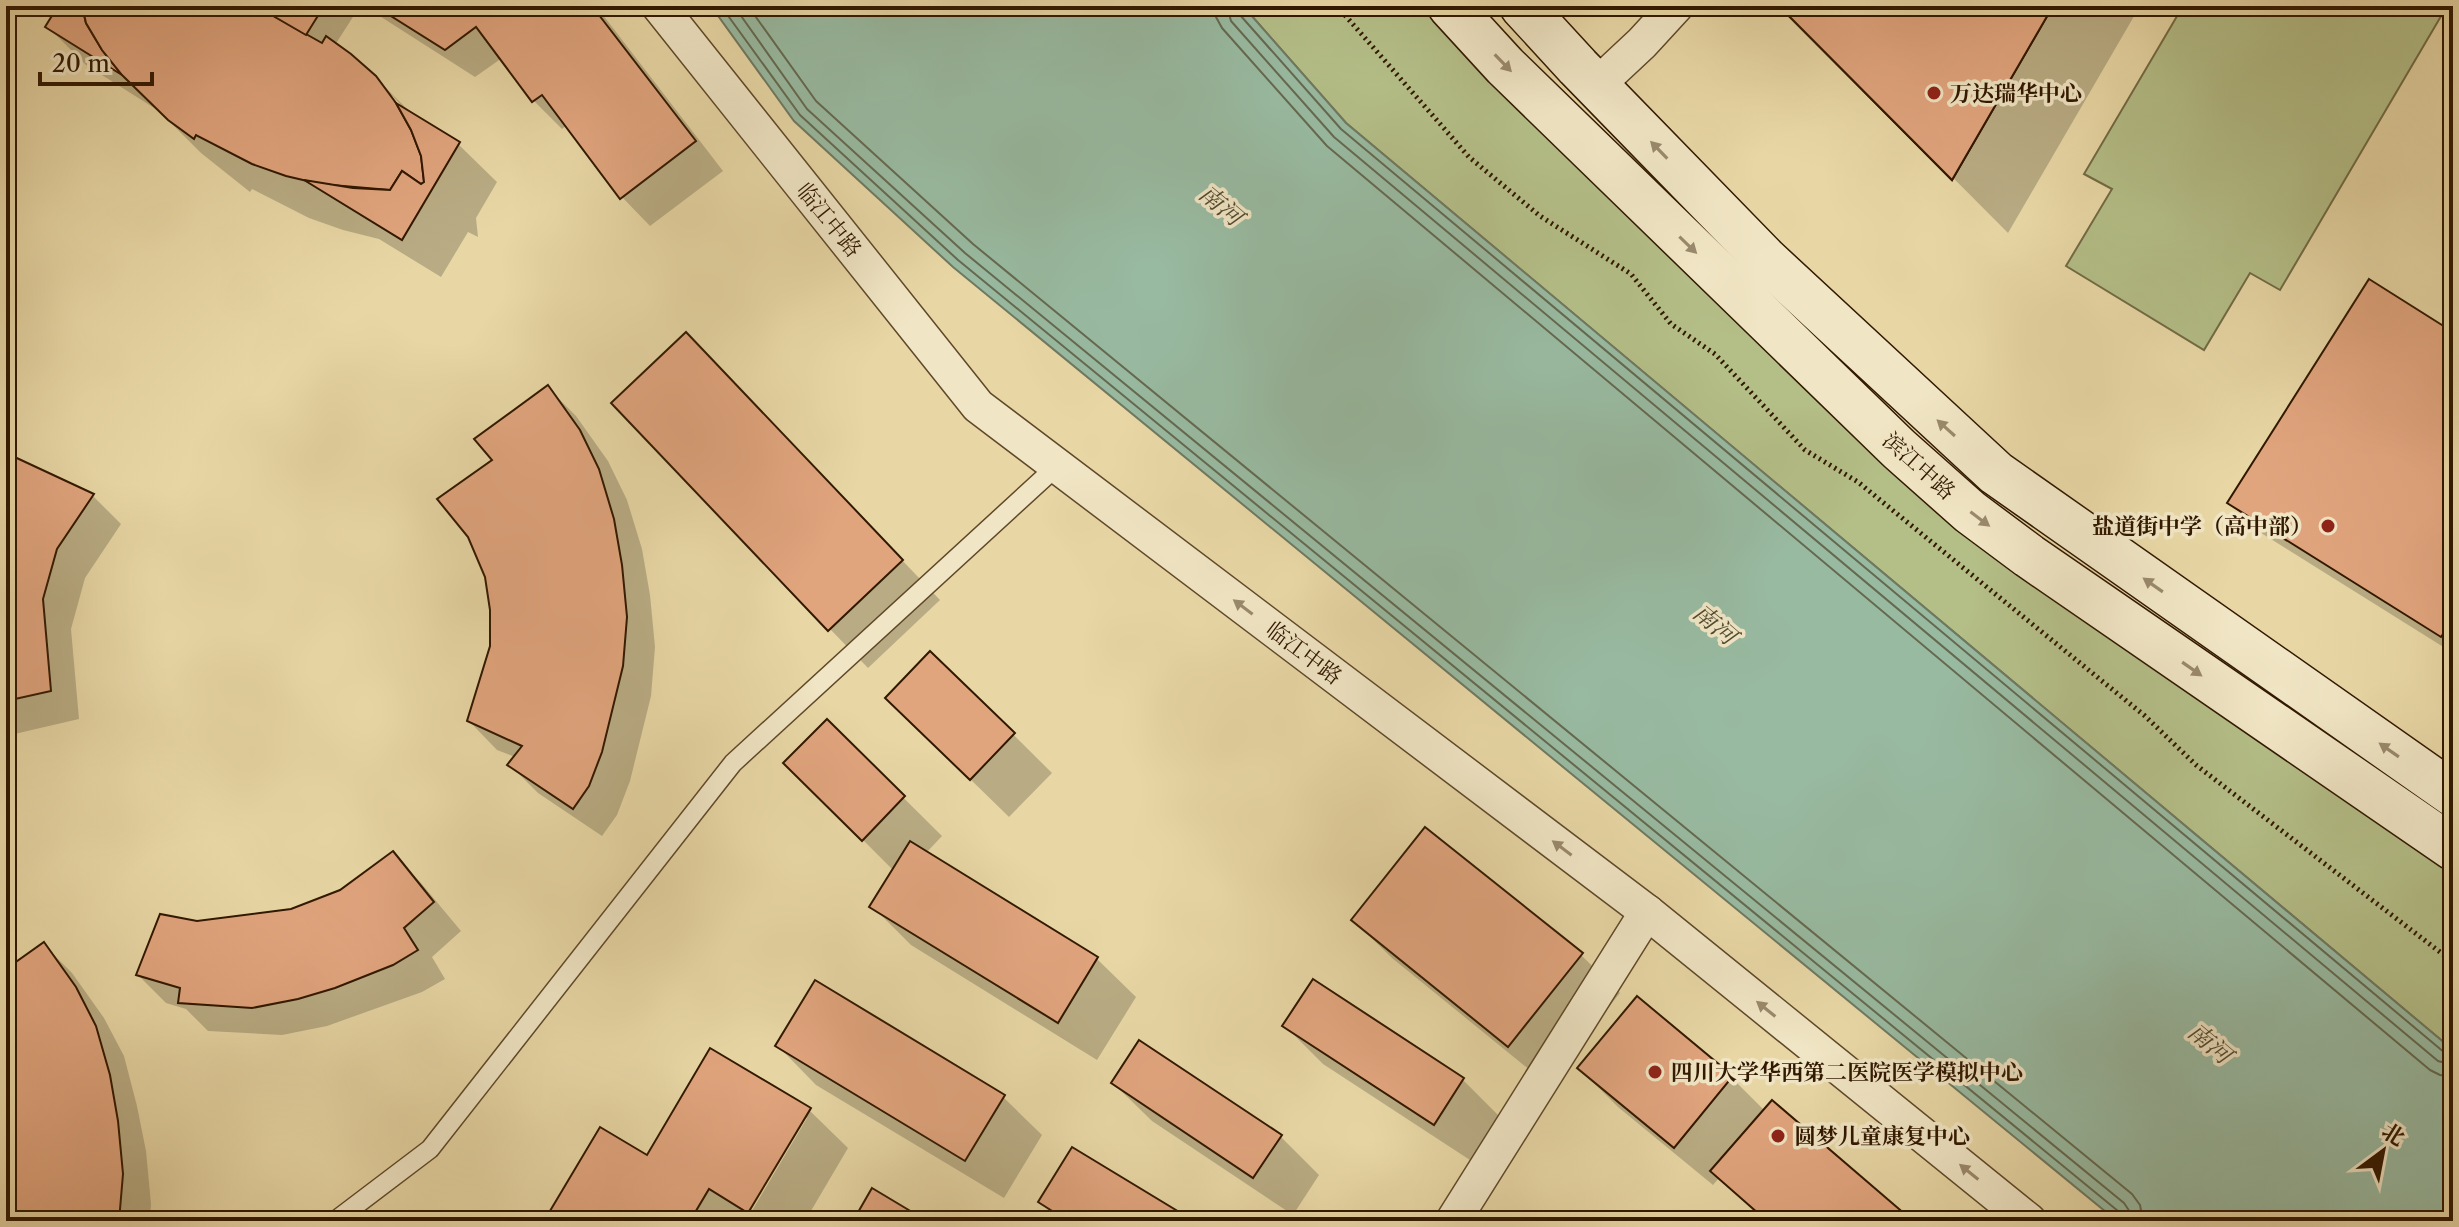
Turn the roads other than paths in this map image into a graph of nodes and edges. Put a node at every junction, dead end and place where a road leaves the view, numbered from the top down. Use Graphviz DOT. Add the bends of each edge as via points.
graph roads {
  1 [pos="659,6"];
  2 [pos="1450,6"];
  3 [pos="1522,6"];
  4 [pos="1676,6"];
  5 [pos="1596,86"];
  6 [pos="1057,466"];
  7 [pos="2453,794"];
  8 [pos="2453,848"];
  9 [pos="1647,912"];
  10 [pos="335,1221"];
  11 [pos="1453,1221"];
  12 [pos="2029,1221"];
  1 -- 6 [label="street, 临江中路" via="978,406"];
  2 -- 8 [label="main road, 滨江中路, one-way" via="1722,279 1970,512"];
  3 -- 5 [label="main road, 滨江中路"];
  4 -- 5 [label="street"];
  7 -- 5 [label="main road, 滨江中路, one-way" via="1996,473 1765,259"];
  9 -- 6 [label="street, 临江中路, one-way"];
  6 -- 10 [label="lane" via="733,763 430,1149"];
  9 -- 11 [label="street"];
  12 -- 9 [label="street, 临江中路, one-way"];
}
